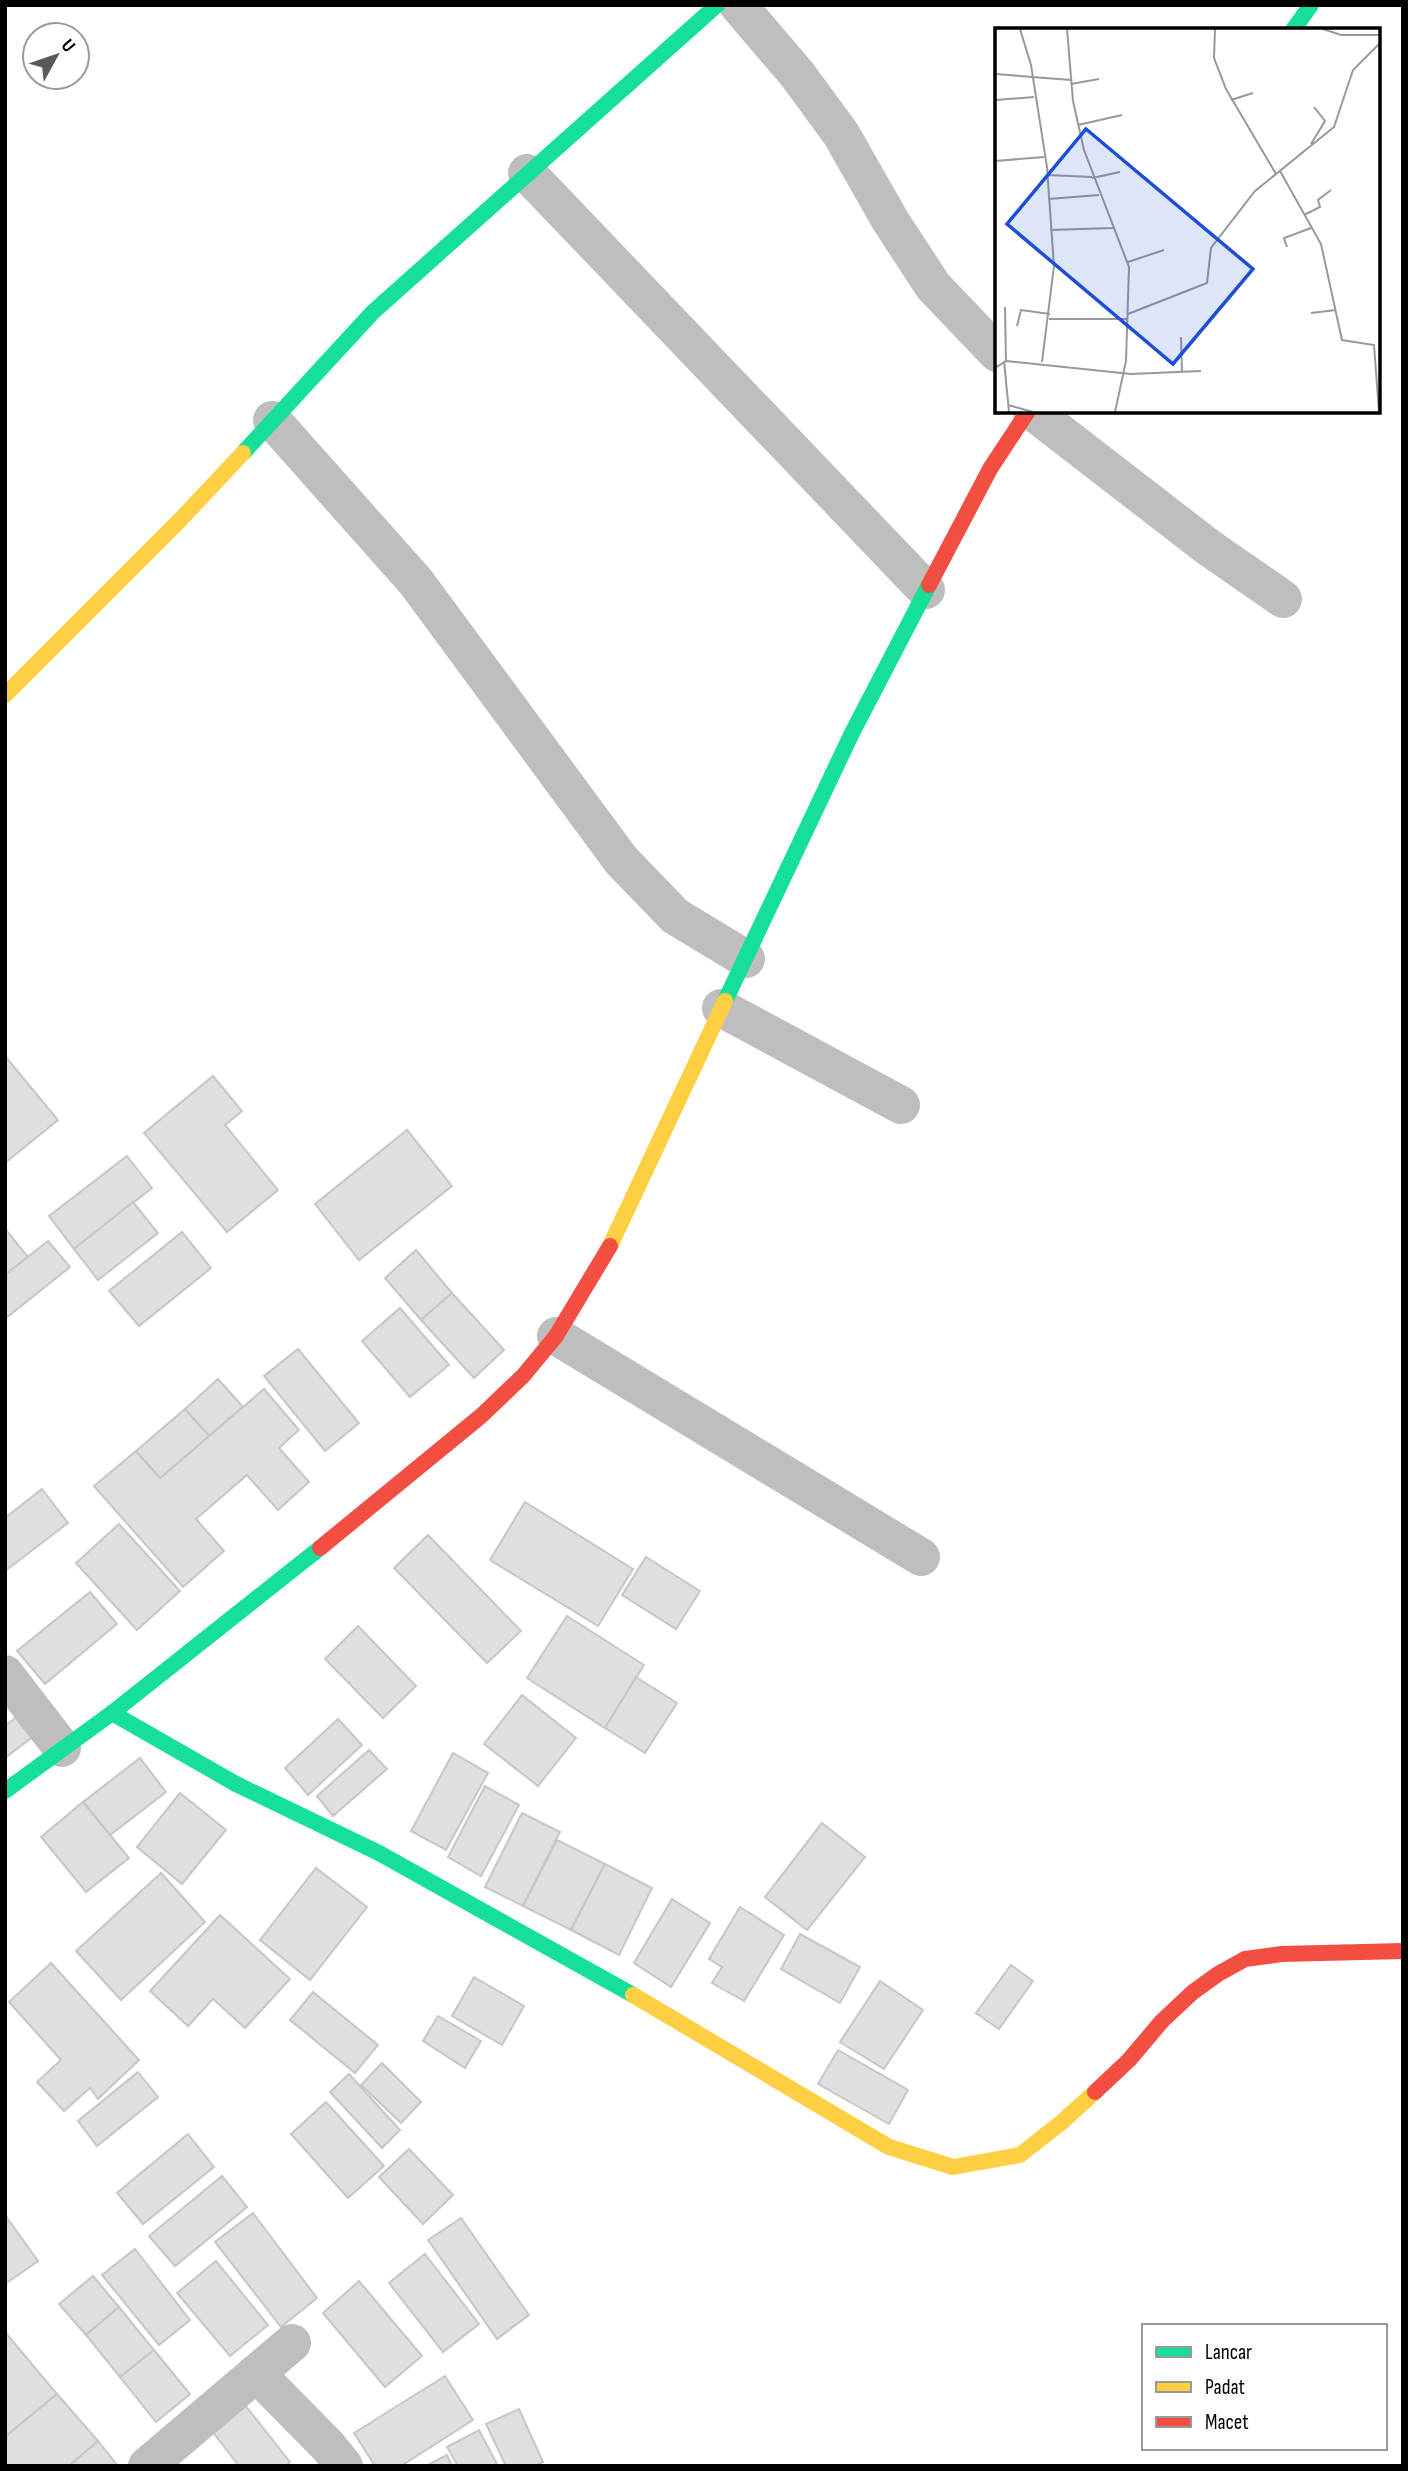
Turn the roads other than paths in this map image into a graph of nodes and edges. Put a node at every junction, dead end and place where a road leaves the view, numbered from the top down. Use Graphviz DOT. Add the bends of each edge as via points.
graph roads {
  1 [pos="717,5"];
  2 [pos="738,5"];
  3 [pos="1311,5"];
  4 [pos="1294,28"];
  5 [pos="527,173"];
  6 [pos="995,351"];
  7 [pos="1029,413"];
  8 [pos="1033,413"];
  9 [pos="272,420"];
  10 [pos="926,590"];
  11 [pos="1283,599"];
  12 [pos="5,695"];
  13 [pos="746,959"];
  14 [pos="721,1008"];
  15 [pos="901,1105"];
  16 [pos="556,1336"];
  17 [pos="921,1557"];
  18 [pos="5,1674"];
  19 [pos="112,1713"];
  20 [pos="62,1748"];
  21 [pos="5,1791"];
  22 [pos="1403,1951"];
  23 [pos="292,2343"];
  24 [pos="256,2373"];
  25 [pos="147,2466"];
  26 [pos="344,2466"];
  1 -- 5 [label="street"];
  2 -- 6 [label="street" via="841,134 933,286"];
  3 -- 4 [label="street"];
  5 -- 9 [label="street" via="373,312"];
  5 -- 10 [label="street"];
  7 -- 10 [label="street" via="989,469"];
  8 -- 11 [label="street"];
  9 -- 12 [label="street"];
  9 -- 13 [label="street" via="416,582 621,860 675,916"];
  10 -- 13 [label="street" via="852,733"];
  13 -- 14 [label="street"];
  14 -- 15 [label="street"];
  14 -- 16 [label="street" via="604,1259"];
  16 -- 17 [label="street"];
  16 -- 19 [label="street" via="481,1416"];
  18 -- 20 [label="street"];
  19 -- 20 [label="street"];
  19 -- 22 [label="street" via="236,1784 379,1853 583,1966 889,2147 953,2167 1020,2155 1119,2069 1193,1992 1245,1959"];
  20 -- 21 [label="street"];
  23 -- 24 [label="street"];
  24 -- 25 [label="street"];
  24 -- 26 [label="street"];
}
